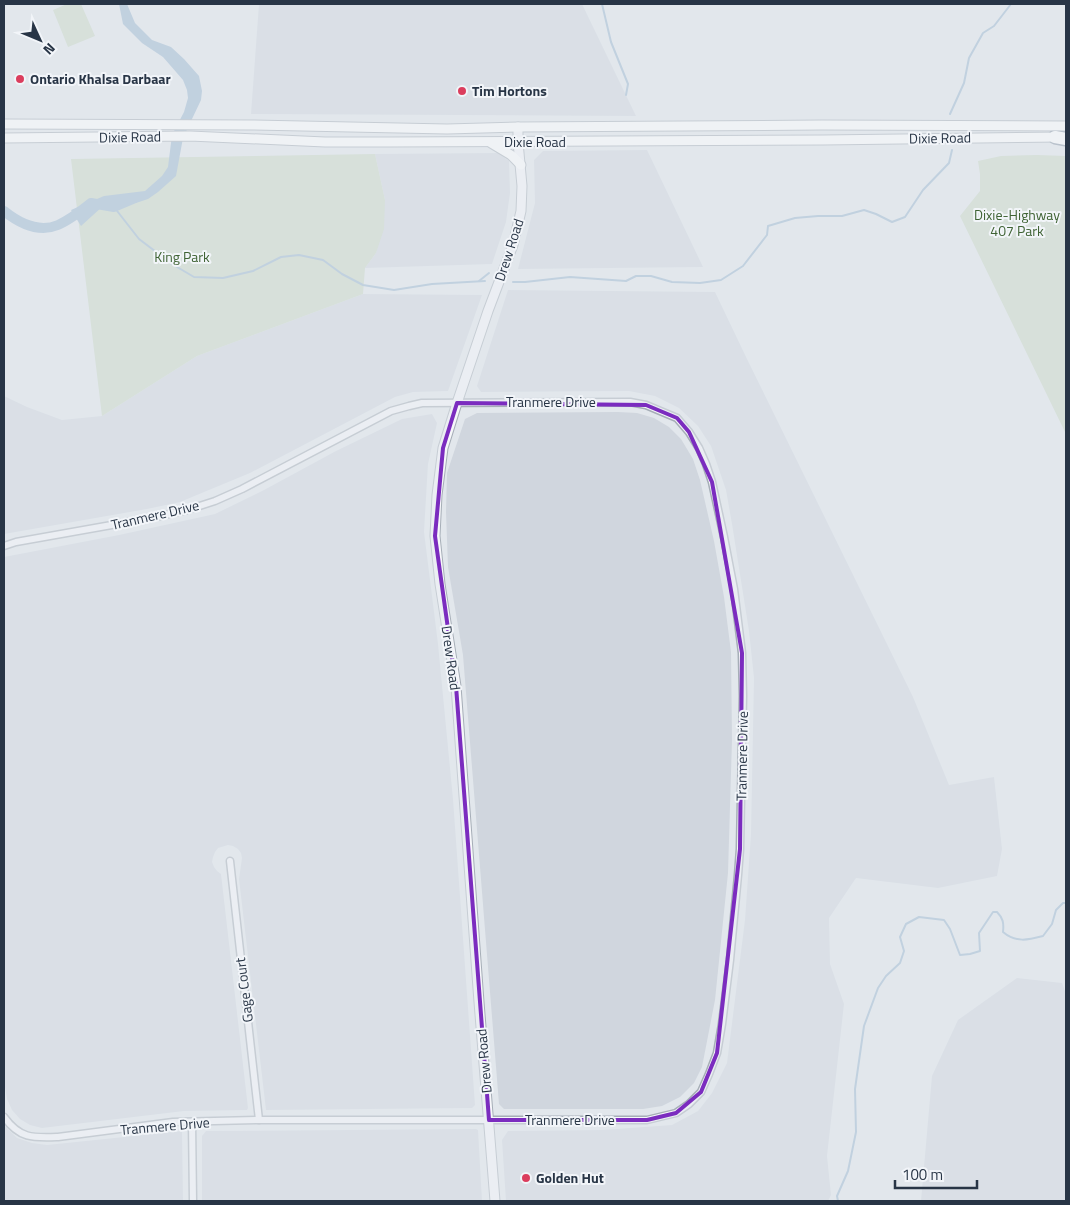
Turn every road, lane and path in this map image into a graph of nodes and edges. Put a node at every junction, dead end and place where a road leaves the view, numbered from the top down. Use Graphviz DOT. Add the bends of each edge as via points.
graph roads {
  1 [pos="4,124"];
  2 [pos="1066,126"];
  3 [pos="518,127"];
  4 [pos="4,138"];
  5 [pos="1063,138"];
  6 [pos="488,142"];
  7 [pos="518,142"];
  8 [pos="521,166"];
  9 [pos="457,403"];
  10 [pos="4,546"];
  11 [pos="230,861"];
  12 [pos="4,1116"];
  13 [pos="260,1120"];
  14 [pos="489,1120"];
  15 [pos="192,1122"];
  16 [pos="193,1201"];
  17 [pos="495,1201"];
  1 -- 3 [label="main road, Dixie Road"];
  2 -- 3 [label="main road, Dixie Road"];
  3 -- 7 [label="street, Drew Road"];
  4 -- 6 [label="main road, Dixie Road" via="190,136 325,142"];
  5 -- 7 [label="main road, Dixie Road"];
  6 -- 7 [label="main road, Dixie Road"];
  6 -- 8 [label="main road"];
  7 -- 8 [label="street, Drew Road"];
  8 -- 9 [label="street, Drew Road" via="521,211 513,245"];
  9 -- 10 [label="street, Tranmere Drive" via="422,403 390,411 242,489 187,510"];
  9 -- 14 [label="street, Drew Road" via="443,448 435,536 456,686"];
  9 -- 14 [label="street, Tranmere Drive" via="630,402 677,418 699,448 712,482 734,589 742,653 738,875 722,1024 717,1053 701,1092 676,1113 647,1120"];
  11 -- 13 [label="street, Gage Court"];
  12 -- 15 [label="street, Tranmere Drive" via="12,1127 40,1138"];
  13 -- 14 [label="street, Tranmere Drive"];
  13 -- 15 [label="street, Tranmere Drive"];
  14 -- 17 [label="street, Drew Road"];
  15 -- 16 [label="street"];
}
